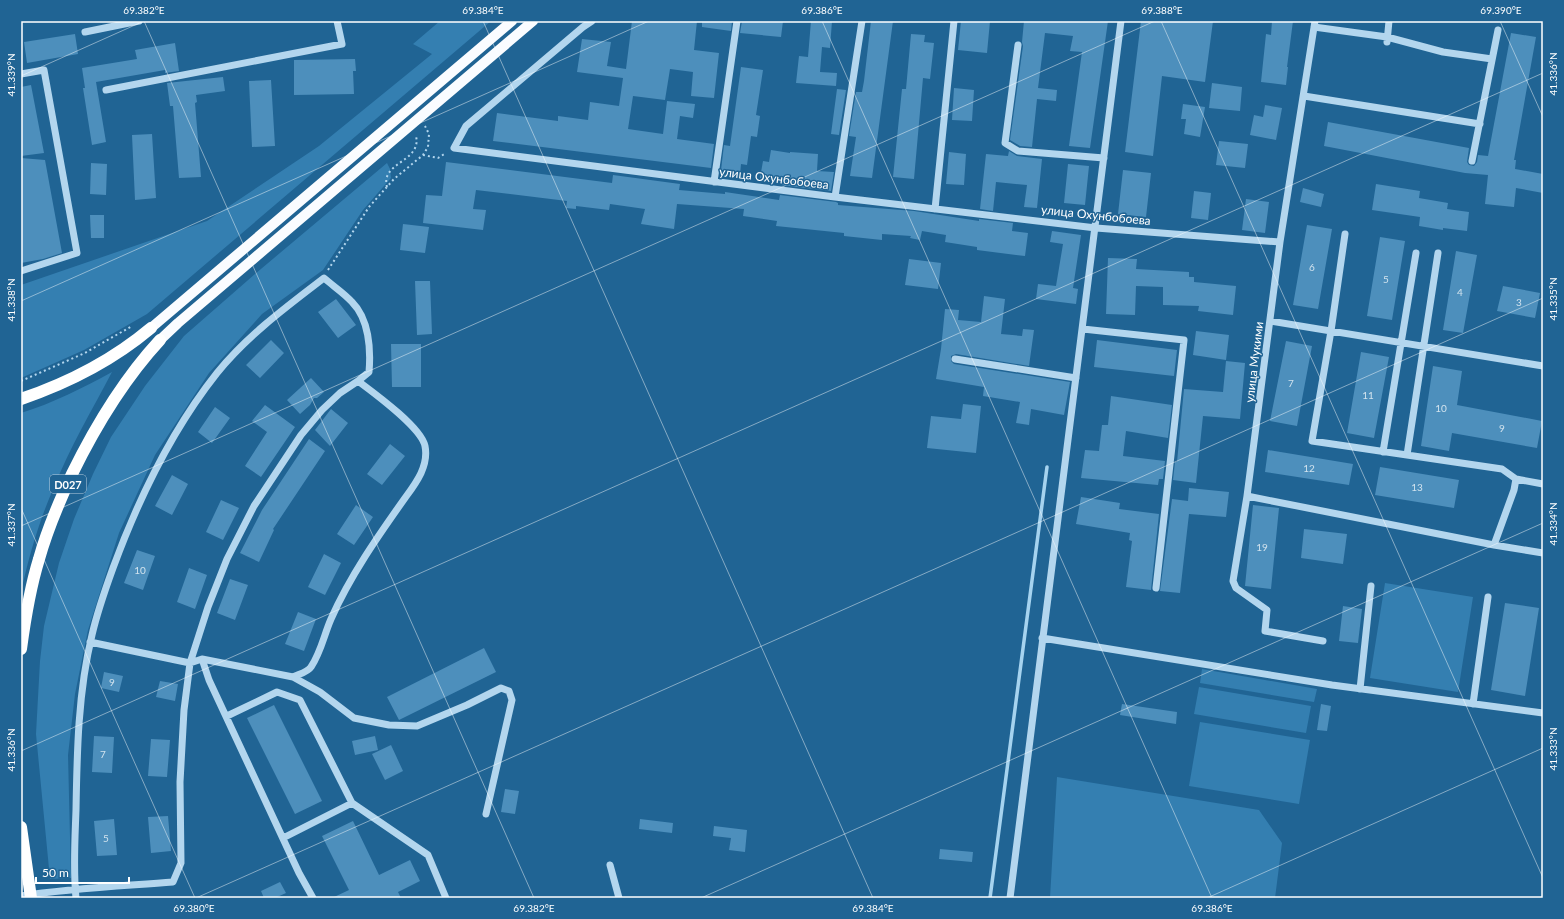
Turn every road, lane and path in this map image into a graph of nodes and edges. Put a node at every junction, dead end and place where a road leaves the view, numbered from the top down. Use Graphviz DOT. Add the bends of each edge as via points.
graph roads {
  1 [pos="139,21"];
  2 [pos="337,21"];
  3 [pos="512,21"];
  4 [pos="533,21"];
  5 [pos="592,21"];
  6 [pos="737,21"];
  7 [pos="862,21"];
  8 [pos="954,21"];
  9 [pos="1121,21"];
  10 [pos="1389,21"];
  11 [pos="1314,24"];
  12 [pos="1498,30"];
  13 [pos="85,32"];
  14 [pos="1387,39"];
  15 [pos="1018,45"];
  16 [pos="1492,59"];
  17 [pos="21,74"];
  18 [pos="106,90"];
  19 [pos="1304,96"];
  20 [pos="1480,124"];
  21 [pos="424,126"];
  22 [pos="415,133"];
  23 [pos="454,148"];
  24 [pos="422,155"];
  25 [pos="1104,158"];
  26 [pos="1472,161"];
  27 [pos="714,182"];
  28 [pos="387,187"];
  29 [pos="835,197"];
  30 [pos="935,209"];
  31 [pos="1096,228"];
  32 [pos="1345,234"];
  33 [pos="1280,242"];
  34 [pos="1416,253"];
  35 [pos="1438,253"];
  36 [pos="21,271"];
  37 [pos="324,278"];
  38 [pos="1270,321"];
  39 [pos="138,323"];
  40 [pos="151,328"];
  41 [pos="1082,329"];
  42 [pos="1331,331"];
  43 [pos="160,340"];
  44 [pos="1402,342"];
  45 [pos="1423,346"];
  46 [pos="955,359"];
  47 [pos="1543,366"];
  48 [pos="1076,378"];
  49 [pos="358,381"];
  50 [pos="21,382"];
  51 [pos="21,399"];
  52 [pos="1383,452"];
  53 [pos="1407,455"];
  54 [pos="1516,479"];
  55 [pos="1543,484"];
  56 [pos="1247,496"];
  57 [pos="1494,545"];
  58 [pos="1543,552"];
  59 [pos="1371,586"];
  60 [pos="1156,588"];
  61 [pos="1488,597"];
  62 [pos="1042,638"];
  63 [pos="1323,641"];
  64 [pos="90,642"];
  65 [pos="21,649"];
  66 [pos="202,659"];
  67 [pos="190,663"];
  68 [pos="293,677"];
  69 [pos="1360,689"];
  70 [pos="1473,704"];
  71 [pos="1543,713"];
  72 [pos="227,716"];
  73 [pos="352,803"];
  74 [pos="486,814"];
  75 [pos="21,827"];
  76 [pos="284,838"];
  77 [pos="610,865"];
  78 [pos="75,890"];
  79 [pos="27,896"];
  80 [pos="76,898"];
  81 [pos="313,898"];
  82 [pos="446,898"];
  83 [pos="619,898"];
  84 [pos="1010,898"];
  1 -- 13 [label="street"];
  2 -- 18 [label="street" via="342,44"];
  3 -- 40 [label="main road"];
  4 -- 43 [label="main road, D027"];
  5 -- 23 [label="street" via="466,126"];
  6 -- 27 [label="street"];
  7 -- 29 [label="street"];
  8 -- 30 [label="street"];
  9 -- 25 [label="street"];
  10 -- 14 [label="street"];
  11 -- 14 [label="street"];
  11 -- 19 [label="street, улица Мукими"];
  12 -- 16 [label="street"];
  14 -- 16 [label="street" via="1443,52"];
  15 -- 25 [label="street" via="1005,143 1018,151"];
  16 -- 20 [label="street"];
  17 -- 36 [label="street" via="44,70 76,253"];
  19 -- 20 [label="street"];
  19 -- 33 [label="street, улица Мукими"];
  20 -- 26 [label="street"];
  21 -- 24 [label="path" via="429,139 428,148"];
  22 -- 28 [label="path" via="416,149 388,173"];
  23 -- 24 [label="path" via="438,158"];
  23 -- 27 [label="street, улица Охунбобоева"];
  24 -- 28 [label="path"];
  25 -- 31 [label="street"];
  27 -- 29 [label="street, улица Охунбобоева"];
  28 -- 37 [label="path" via="369,207 331,263"];
  29 -- 30 [label="street, улица Охунбобоева"];
  30 -- 31 [label="street, улица Охунбобоева"];
  31 -- 33 [label="street, улица Охунбобоева"];
  31 -- 41 [label="street"];
  32 -- 42 [label="street"];
  33 -- 38 [label="street, улица Мукими"];
  34 -- 44 [label="street"];
  35 -- 45 [label="street"];
  37 -- 49 [label="street" via="353,302 365,322 371,356 369,372"];
  37 -- 64 [label="street" via="270,318 243,344 217,373 188,415 161,460 125,536"];
  38 -- 42 [label="street"];
  38 -- 56 [label="street, улица Мукими"];
  39 -- 50 [label="path" via="85,353"];
  40 -- 51 [label="highway" via="128,347 91,369"];
  41 -- 48 [label="street"];
  41 -- 60 [label="street" via="1184,340"];
  42 -- 44 [label="street"];
  42 -- 52 [label="street" via="1312,441"];
  43 -- 65 [label="highway, D027" via="109,405 65,490 50,524 39,559"];
  44 -- 45 [label="street"];
  44 -- 52 [label="street"];
  45 -- 47 [label="street"];
  45 -- 53 [label="street"];
  46 -- 48 [label="street"];
  48 -- 62 [label="street"];
  49 -- 67 [label="street" via="322,410 297,441 254,506 227,559"];
  49 -- 68 [label="street" via="421,436 425,446 425,463 415,483 357,571 331,620 310,669"];
  52 -- 53 [label="street"];
  53 -- 54 [label="street" via="1502,469"];
  54 -- 55 [label="street"];
  54 -- 57 [label="street"];
  56 -- 57 [label="street"];
  56 -- 63 [label="street, улица Мукими" via="1233,581 1236,588 1267,610 1265,631"];
  57 -- 58 [label="street"];
  59 -- 69 [label="street"];
  61 -- 70 [label="street"];
  62 -- 69 [label="street"];
  62 -- 84 [label="street"];
  64 -- 67 [label="street"];
  64 -- 78 [label="street" via="77,742"];
  66 -- 67 [label="street"];
  66 -- 68 [label="street"];
  66 -- 72 [label="street" via="209,680"];
  67 -- 78 [label="street" via="184,710 180,782 181,863 173,882"];
  68 -- 74 [label="street" via="320,692 354,718 389,725 417,726 501,688 510,691 512,700"];
  69 -- 70 [label="street"];
  70 -- 71 [label="street"];
  72 -- 73 [label="street" via="277,692 300,700"];
  72 -- 76 [label="street"];
  73 -- 76 [label="street"];
  73 -- 82 [label="street" via="428,855"];
  75 -- 79 [label="highway"];
  76 -- 81 [label="street"];
  77 -- 83 [label="street"];
  78 -- 79 [label="street"];
  78 -- 80 [label="street"];
}
